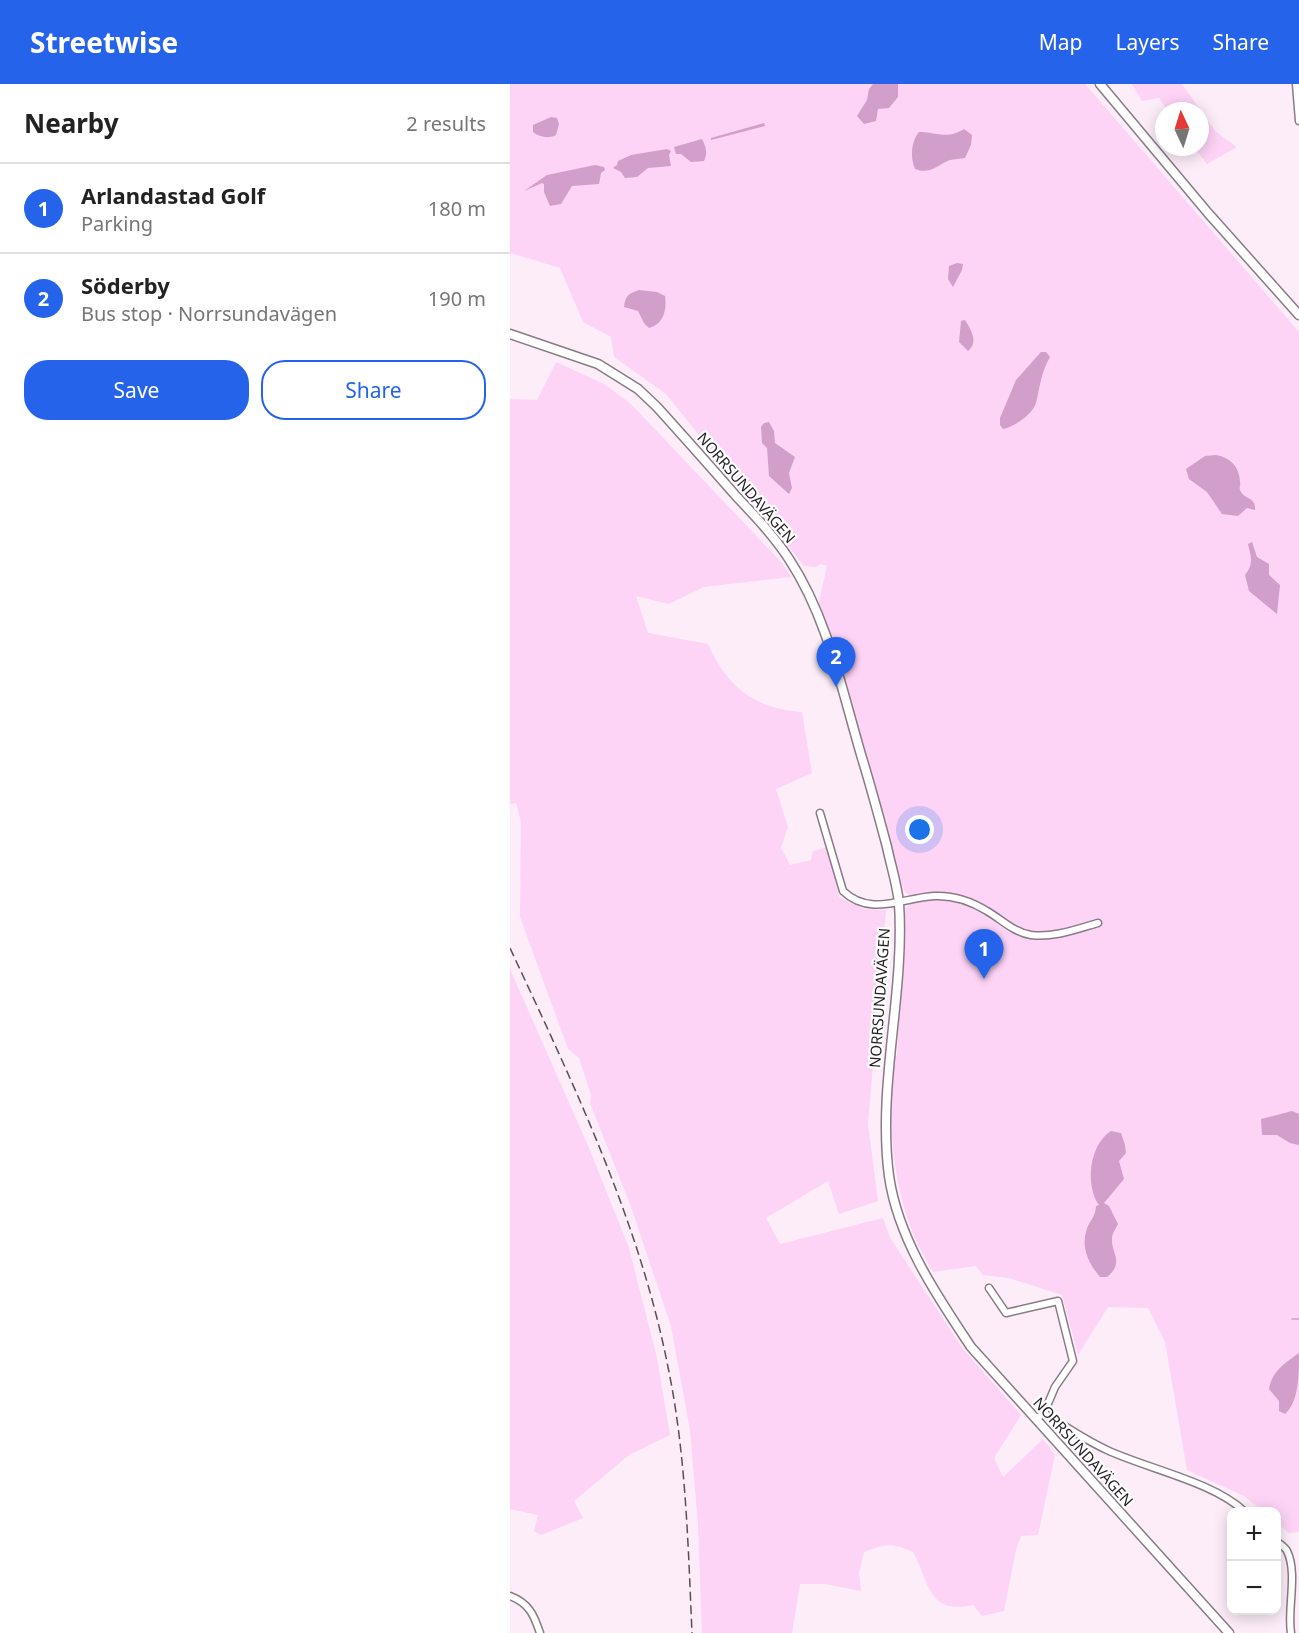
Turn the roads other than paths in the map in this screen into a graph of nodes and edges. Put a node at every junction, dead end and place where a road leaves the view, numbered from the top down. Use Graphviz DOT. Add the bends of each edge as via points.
graph roads {
  1 [pos="1100,84"];
  2 [pos="1296,84"];
  3 [pos="1299,121"];
  4 [pos="1299,315"];
  5 [pos="510,334"];
  6 [pos="820,813"];
  7 [pos="898,902"];
  8 [pos="1098,923"];
  9 [pos="989,1288"];
  10 [pos="1044,1413"];
  11 [pos="1036,1419"];
  12 [pos="1240,1507"];
  13 [pos="1281,1545"];
  14 [pos="510,1596"];
  15 [pos="540,1633"];
  16 [pos="1229,1633"];
  17 [pos="1291,1633"];
  1 -- 4 [label="street"];
  2 -- 3 [label="street"];
  5 -- 7 [label="street, NORRSUNDAVÄGEN" via="598,364 638,389 790,560 824,632 873,796"];
  6 -- 7 [label="street" via="843,891 851,900 868,905"];
  7 -- 8 [label="street" via="935,896 965,900 1028,934 1065,932"];
  7 -- 11 [label="street, NORRSUNDAVÄGEN" via="898,977 886,1101 889,1178 911,1247 945,1308 972,1347"];
  9 -- 10 [label="street" via="1006,1313 1058,1301 1073,1362 1055,1387"];
  10 -- 11 [label="street"];
  10 -- 12 [label="street" via="1108,1451 1196,1484"];
  11 -- 16 [label="street, NORRSUNDAVÄGEN"];
  13 -- 17 [label="street" via="1287,1550 1290,1566"];
  14 -- 15 [label="street" via="524,1602"];
}
